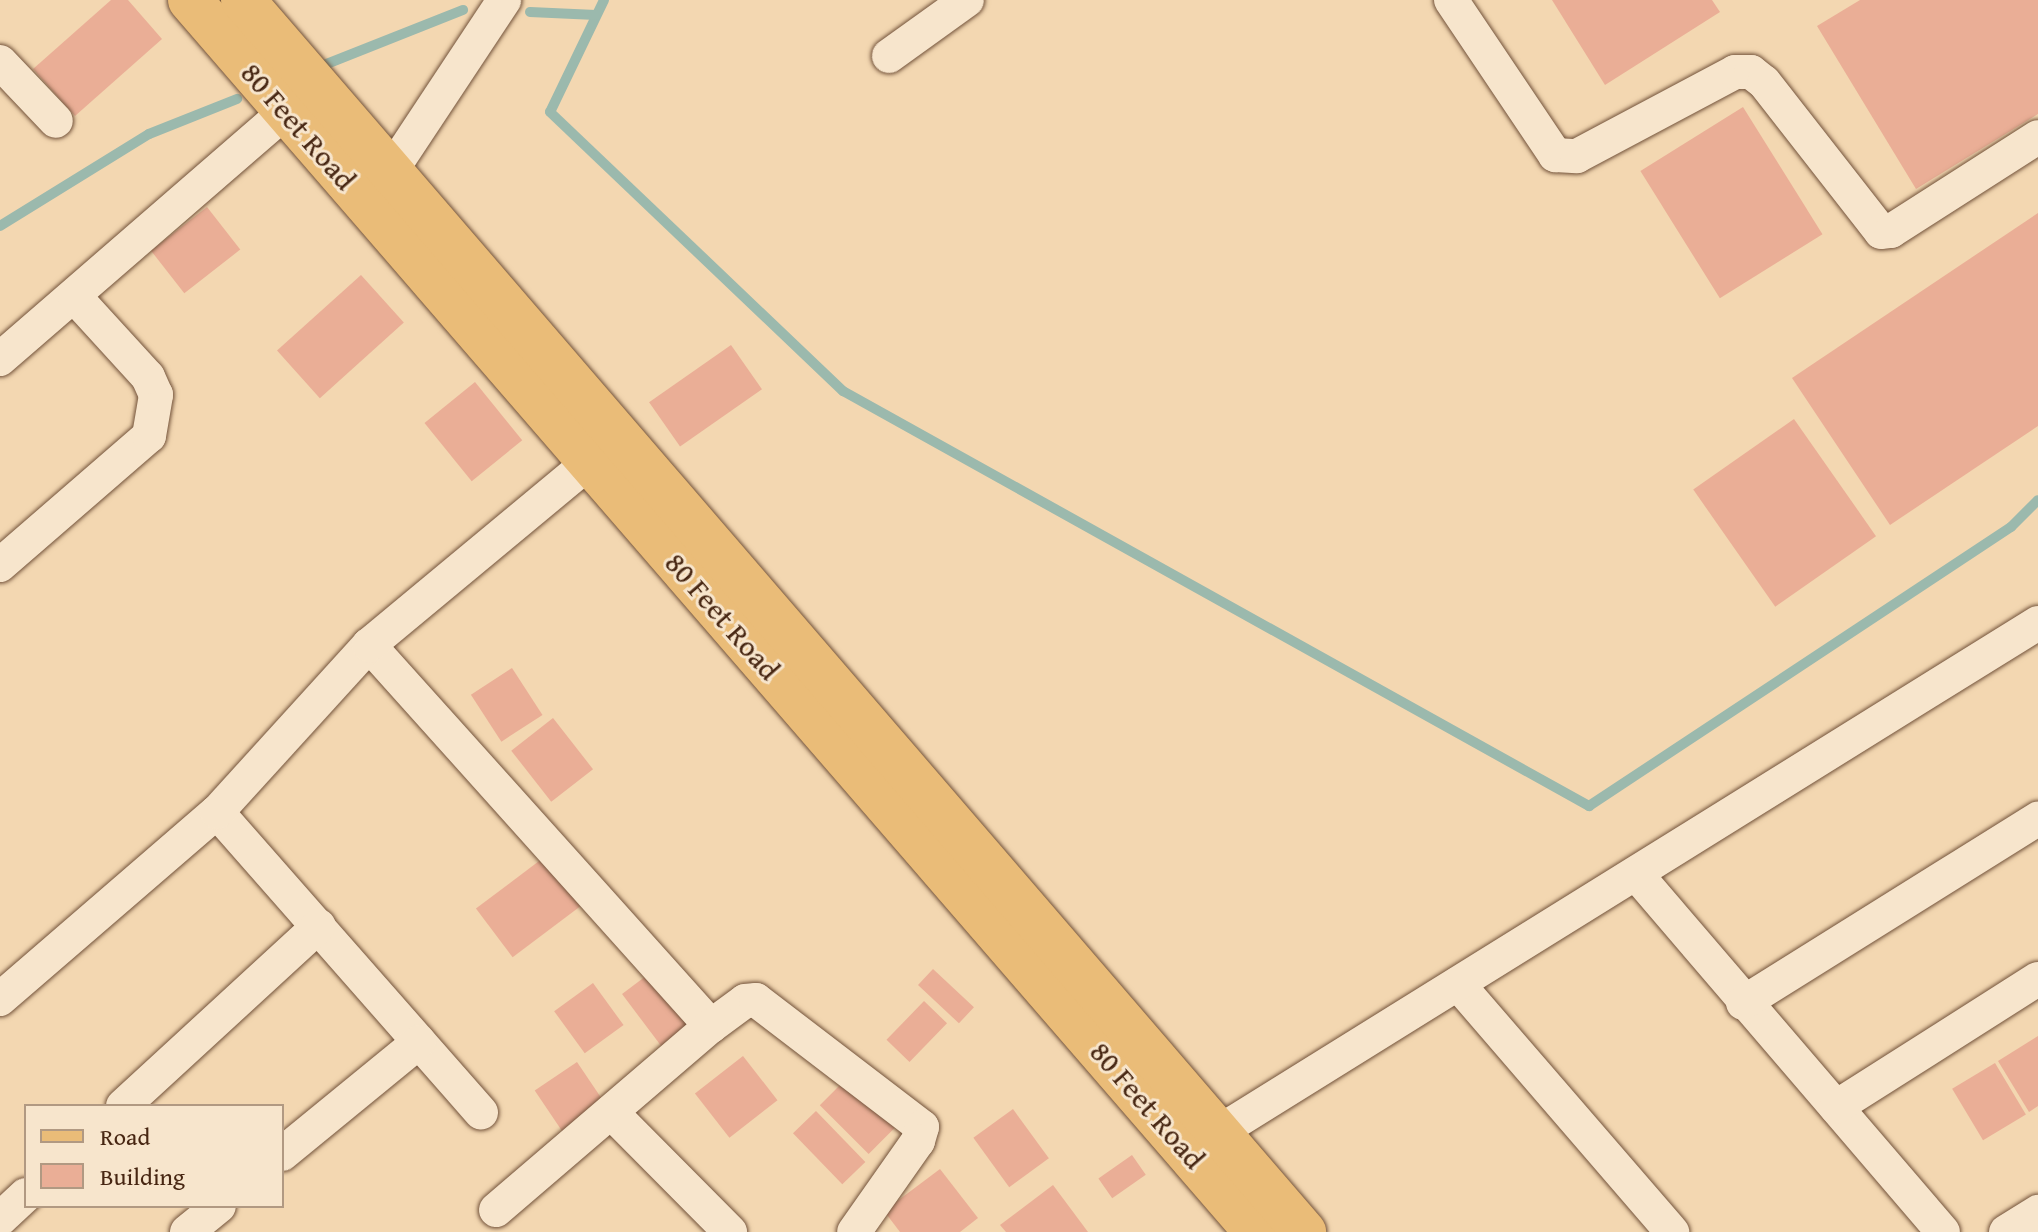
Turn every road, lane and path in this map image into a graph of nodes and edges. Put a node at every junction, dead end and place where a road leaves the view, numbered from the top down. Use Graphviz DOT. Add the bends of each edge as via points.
graph roads {
  1 [pos="190,0"];
  2 [pos="243,0"];
  3 [pos="504,0"];
  4 [pos="967,0"];
  5 [pos="1451,0"];
  6 [pos="889,56"];
  7 [pos="0,62"];
  8 [pos="302,99"];
  9 [pos="56,121"];
  10 [pos="2038,137"];
  11 [pos="391,171"];
  12 [pos="75,297"];
  13 [pos="0,359"];
  14 [pos="605,449"];
  15 [pos="0,565"];
  16 [pos="2038,623"];
  17 [pos="369,645"];
  18 [pos="217,812"];
  19 [pos="2038,819"];
  20 [pos="1637,875"];
  21 [pos="319,926"];
  22 [pos="2038,979"];
  23 [pos="1458,984"];
  24 [pos="0,999"];
  25 [pos="1743,1003"];
  26 [pos="711,1026"];
  27 [pos="419,1042"];
  28 [pos="125,1104"];
  29 [pos="1836,1107"];
  30 [pos="481,1112"];
  31 [pos="611,1112"];
  32 [pos="1203,1141"];
  33 [pos="284,1152"];
  34 [pos="24,1197"];
  35 [pos="217,1208"];
  36 [pos="496,1210"];
  37 [pos="2038,1212"];
  38 [pos="0,1219"];
  39 [pos="860,1230"];
  40 [pos="187,1232"];
  41 [pos="730,1232"];
  42 [pos="1256,1232"];
  43 [pos="1304,1232"];
  44 [pos="1672,1232"];
  45 [pos="1943,1232"];
  46 [pos="2006,1232"];
  1 -- 8 [label="main road, 80 Feet Road"];
  2 -- 8 [label="main road, 80 Feet Road"];
  3 -- 11 [label="street"];
  4 -- 6 [label="street"];
  5 -- 10 [label="street" via="1555,155 1577,156 1735,72 1751,72 1881,232 1891,231"];
  7 -- 9 [label="street"];
  8 -- 11 [label="main road, 80 Feet Road"];
  8 -- 12 [label="street"];
  8 -- 14 [label="main road, 80 Feet Road"];
  11 -- 14 [label="main road, 80 Feet Road"];
  12 -- 13 [label="street"];
  12 -- 15 [label="street" via="148,377 156,395 149,436"];
  14 -- 17 [label="street"];
  14 -- 32 [label="main road, 80 Feet Road"];
  16 -- 20 [label="street"];
  17 -- 18 [label="street"];
  17 -- 26 [label="street"];
  18 -- 21 [label="street"];
  18 -- 24 [label="street"];
  19 -- 25 [label="street"];
  20 -- 23 [label="street"];
  20 -- 25 [label="street"];
  21 -- 27 [label="street"];
  21 -- 28 [label="street"];
  22 -- 29 [label="street"];
  23 -- 32 [label="street"];
  23 -- 44 [label="street"];
  25 -- 29 [label="street"];
  26 -- 31 [label="street"];
  26 -- 39 [label="street" via="745,1001 756,1000 922,1127"];
  27 -- 30 [label="street"];
  27 -- 33 [label="street"];
  29 -- 45 [label="street"];
  31 -- 36 [label="street"];
  31 -- 41 [label="street"];
  32 -- 42 [label="main road, 80 Feet Road"];
  32 -- 43 [label="main road, 80 Feet Road"];
  34 -- 38 [label="street"];
  35 -- 40 [label="street"];
  37 -- 46 [label="street"];
}
